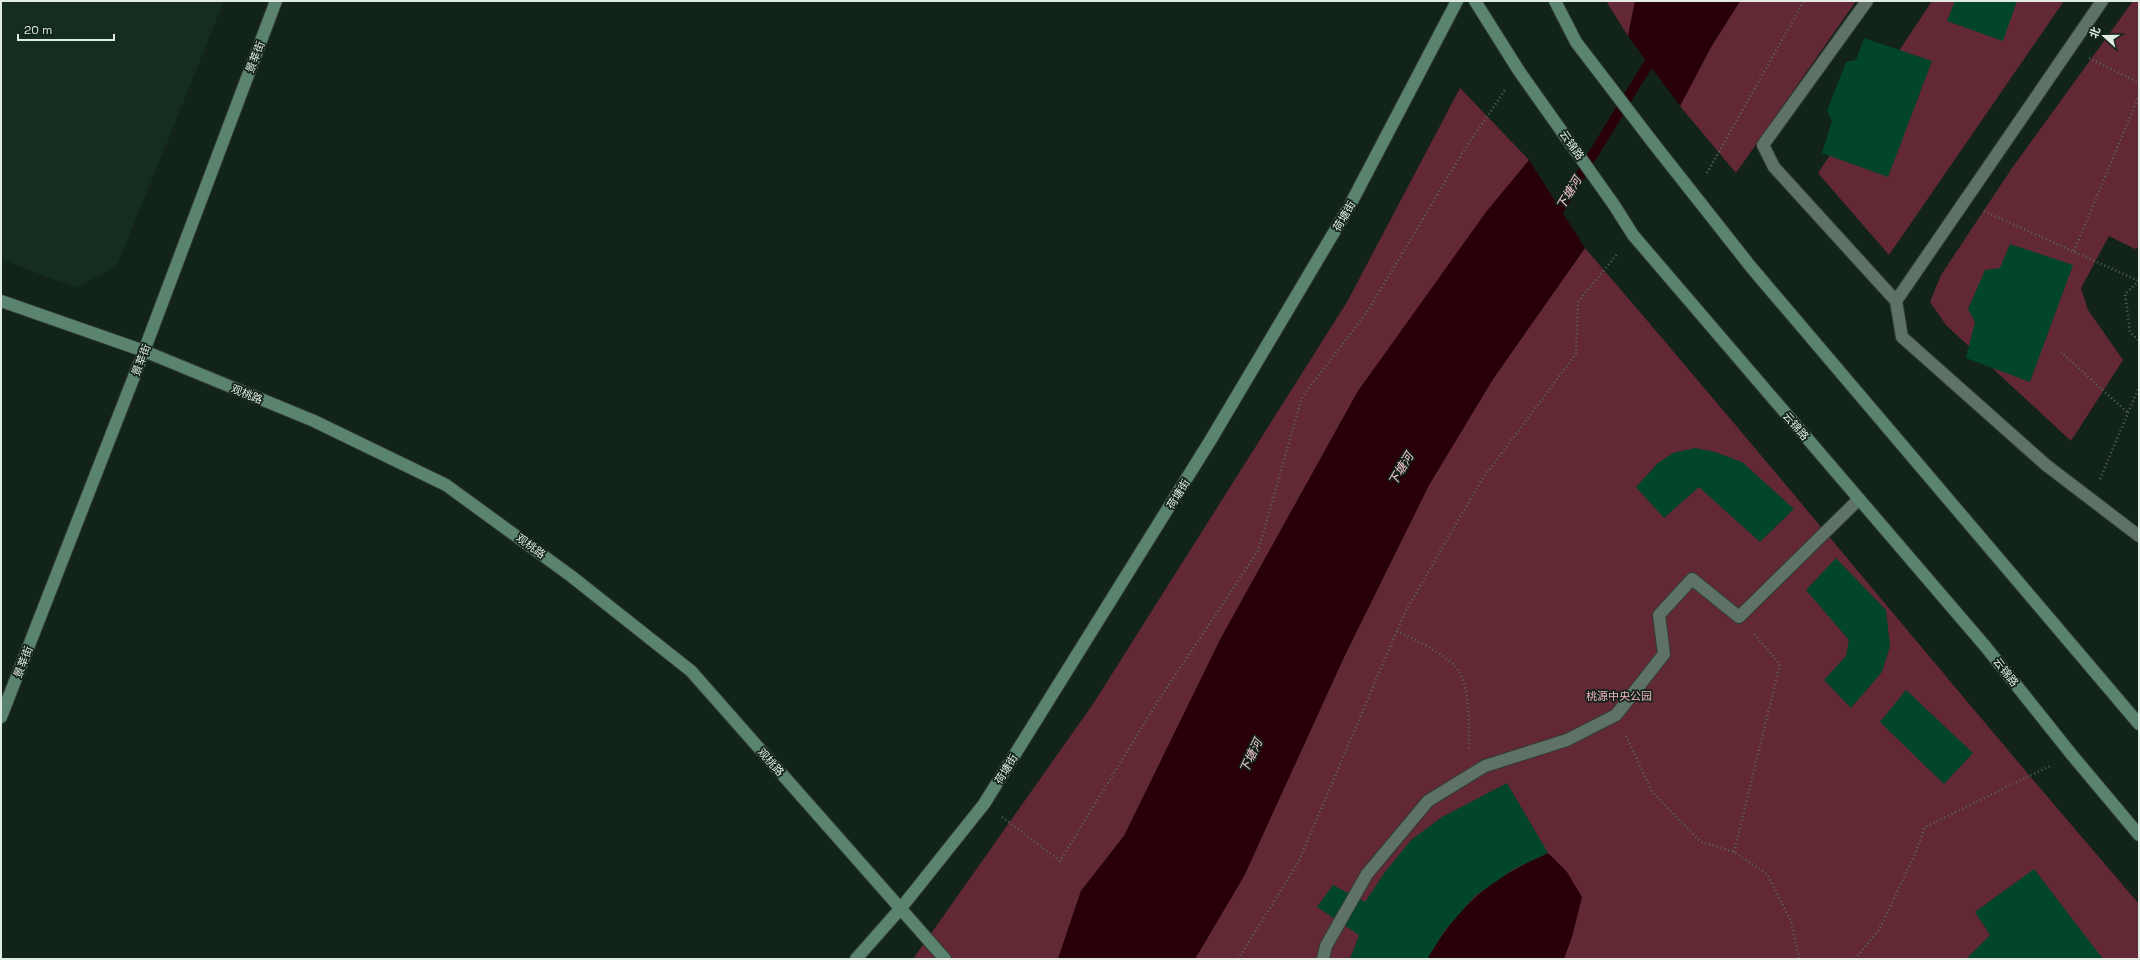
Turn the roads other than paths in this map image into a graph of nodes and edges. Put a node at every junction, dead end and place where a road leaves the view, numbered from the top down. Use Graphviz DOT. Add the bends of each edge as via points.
graph roads {
  1 [pos="276,1"];
  2 [pos="1457,1"];
  3 [pos="1475,1"];
  4 [pos="1554,1"];
  5 [pos="1867,1"];
  6 [pos="2102,1"];
  7 [pos="1,301"];
  8 [pos="1896,301"];
  9 [pos="144,351"];
  10 [pos="1859,499"];
  11 [pos="2139,536"];
  12 [pos="1,717"];
  13 [pos="2139,724"];
  14 [pos="2139,835"];
  15 [pos="902,908"];
  16 [pos="856,959"];
  17 [pos="945,959"];
  18 [pos="1323,959"];
  1 -- 9 [label="street, 景莘街"];
  2 -- 15 [label="street, 荷塘街" via="1349,207 1210,441 984,804"];
  3 -- 10 [label="street, 云锦路" via="1519,71 1633,235"];
  4 -- 13 [label="street" via="1576,42 1752,266"];
  5 -- 8 [label="lane" via="1762,145 1774,167"];
  6 -- 8 [label="lane"];
  7 -- 9 [label="street, 观桃路"];
  8 -- 11 [label="lane" via="1902,337 2046,466"];
  9 -- 12 [label="street, 景莘街"];
  9 -- 15 [label="street, 观桃路" via="314,421 446,484 571,576 691,671"];
  10 -- 14 [label="street, 云锦路" via="1985,646"];
  10 -- 18 [label="lane" via="1739,617 1692,580 1659,615 1664,654 1616,715 1567,740 1485,766 1428,801 1367,874 1326,946"];
  15 -- 16 [label="street, 荷塘街"];
  15 -- 17 [label="street, 观桃路"];
}
